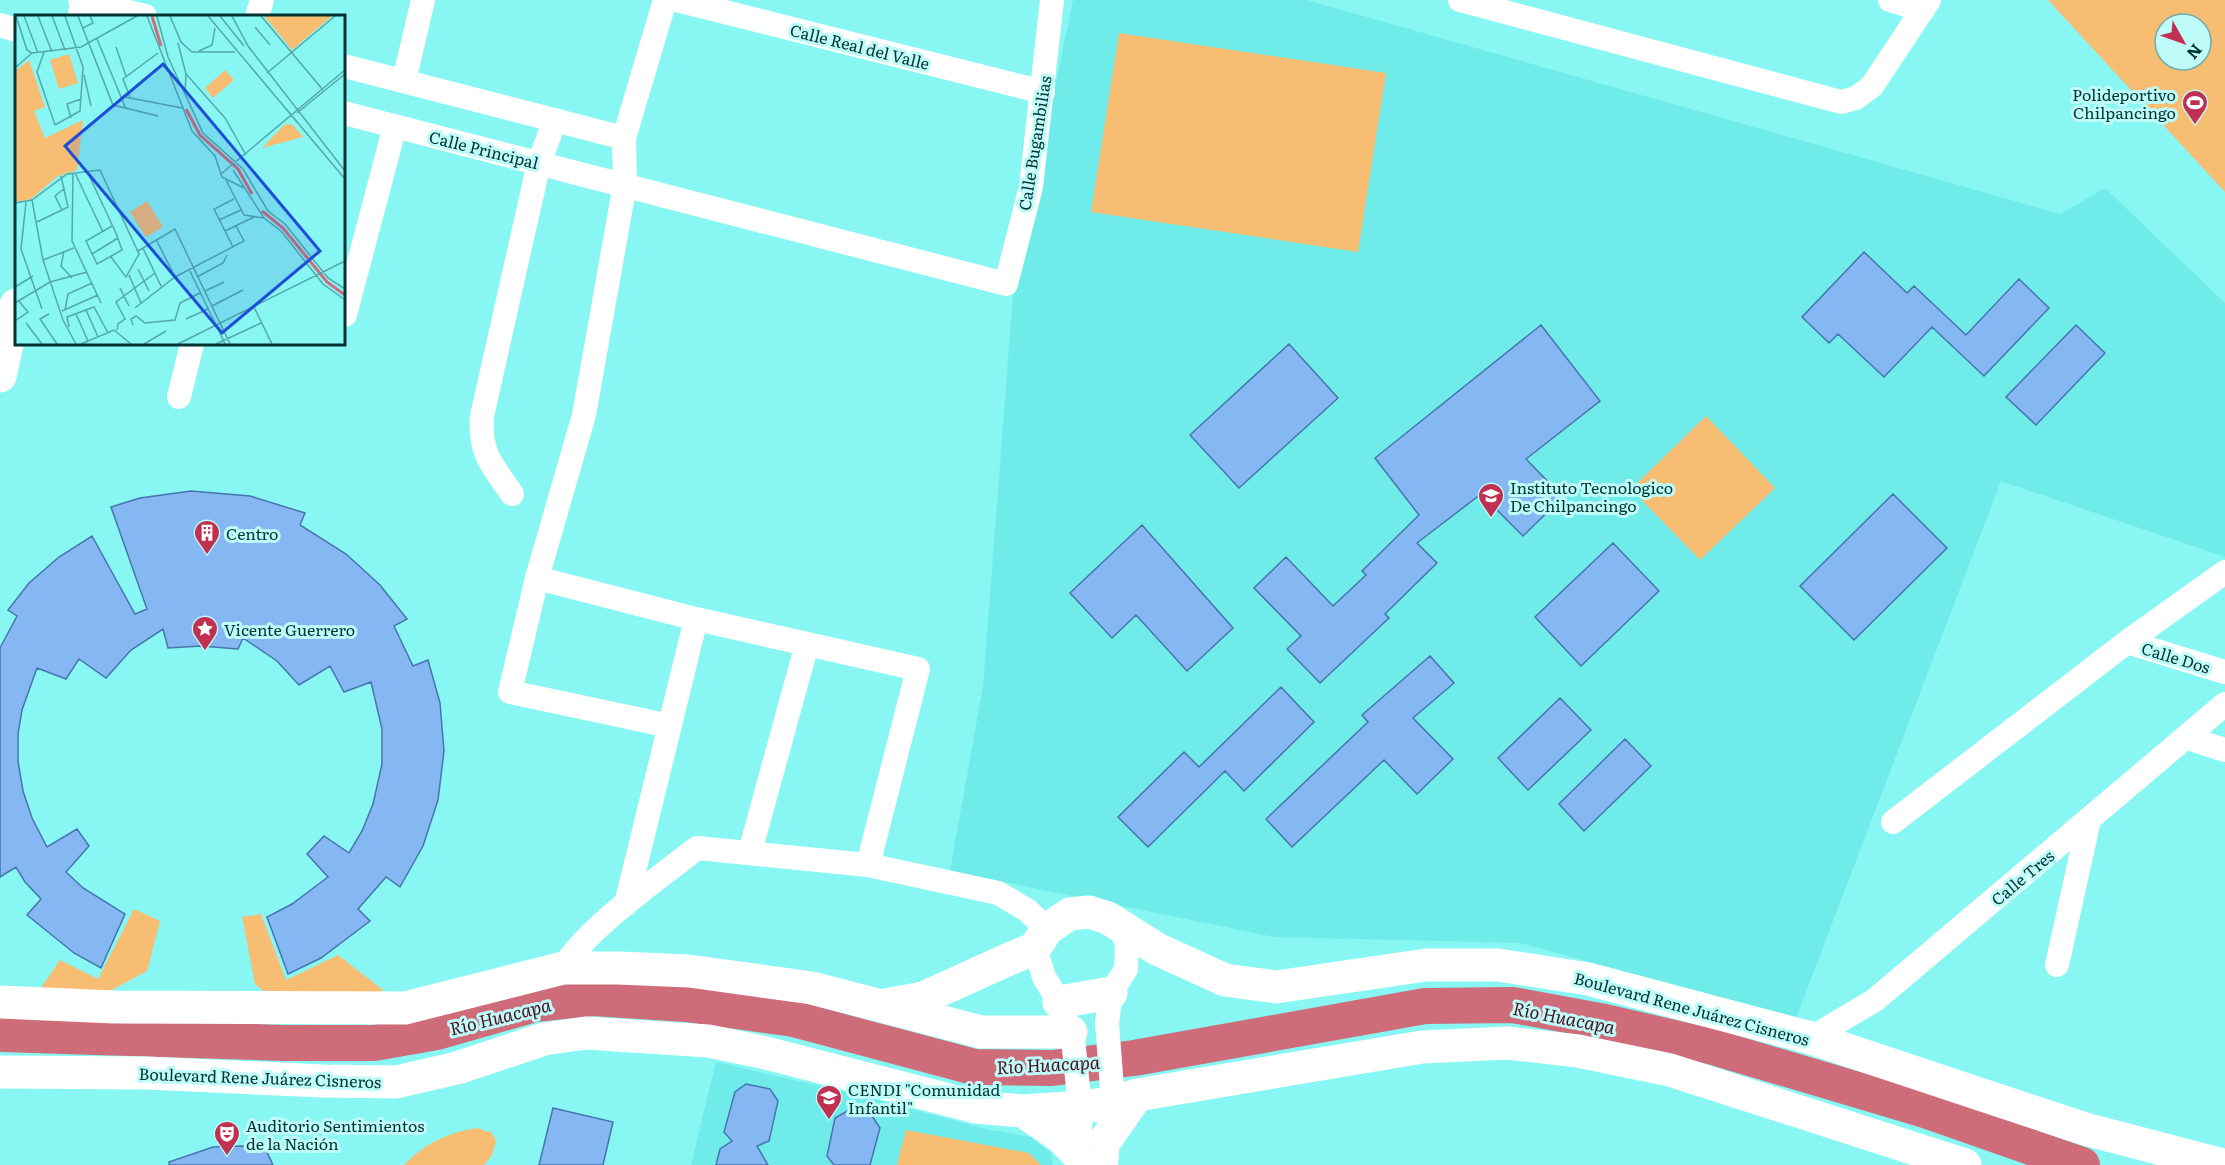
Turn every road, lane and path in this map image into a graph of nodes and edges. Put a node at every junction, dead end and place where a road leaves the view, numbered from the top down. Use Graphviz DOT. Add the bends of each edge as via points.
graph roads {
  1 [pos="262,0"];
  2 [pos="423,0"];
  3 [pos="665,0"];
  4 [pos="677,0"];
  5 [pos="1052,0"];
  6 [pos="1460,0"];
  7 [pos="1890,0"];
  8 [pos="85,5"];
  9 [pos="1926,5"];
  10 [pos="140,15"];
  11 [pos="257,15"];
  12 [pos="0,25"];
  13 [pos="15,30"];
  14 [pos="345,66"];
  15 [pos="404,81"];
  16 [pos="1043,92"];
  17 [pos="345,113"];
  18 [pos="555,120"];
  19 [pos="395,126"];
  20 [pos="624,138"];
  21 [pos="539,163"];
  22 [pos="625,184"];
  23 [pos="1006,284"];
  24 [pos="15,309"];
  25 [pos="345,315"];
  26 [pos="192,345"];
  27 [pos="0,376"];
  28 [pos="179,397"];
  29 [pos="512,494"];
  30 [pos="2225,573"];
  31 [pos="537,578"];
  32 [pos="696,619"];
  33 [pos="2127,642"];
  34 [pos="807,644"];
  35 [pos="2225,672"];
  36 [pos="2225,704"];
  37 [pos="670,726"];
  38 [pos="2188,738"];
  39 [pos="2225,750"];
  40 [pos="2089,820"];
  41 [pos="1893,822"];
  42 [pos="750,852"];
  43 [pos="868,865"];
  44 [pos="626,904"];
  45 [pos="1121,928"];
  46 [pos="1041,938"];
  47 [pos="2057,965"];
  48 [pos="563,968"];
  49 [pos="1111,993"];
  50 [pos="0,1002"];
  51 [pos="1059,1002"];
  52 [pos="885,1005"];
  53 [pos="1072,1035"];
  54 [pos="1810,1038"];
  55 [pos="0,1072"];
  56 [pos="1120,1095"];
  57 [pos="1078,1100"];
  58 [pos="1023,1111"];
  59 [pos="1888,1138"];
  60 [pos="1093,1156"];
  61 [pos="1914,1165"];
  62 [pos="1965,1165"];
  63 [pos="2223,1165"];
  1 -- 11 [label="street"];
  2 -- 15 [label="street"];
  3 -- 20 [label="street"];
  4 -- 16 [label="street, Calle Real del Valle"];
  5 -- 16 [label="street, Calle Bugambilias"];
  6 -- 9 [label="street" via="1841,102 1856,98 1872,86"];
  7 -- 9 [label="street"];
  8 -- 10 [label="street"];
  12 -- 13 [label="street"];
  14 -- 15 [label="street"];
  15 -- 18 [label="street"];
  16 -- 23 [label="street, Calle Bugambilias" via="1031,187"];
  17 -- 19 [label="street, Calle Principal"];
  18 -- 20 [label="street"];
  18 -- 21 [label="street"];
  19 -- 21 [label="street, Calle Principal"];
  19 -- 25 [label="street"];
  20 -- 22 [label="street"];
  21 -- 22 [label="street, Calle Principal"];
  21 -- 29 [label="street" via="482,416 485,456"];
  22 -- 23 [label="street, Calle Principal"];
  22 -- 31 [label="street" via="584,415"];
  24 -- 27 [label="main road"];
  26 -- 28 [label="street"];
  30 -- 33 [label="street"];
  31 -- 32 [label="street"];
  31 -- 37 [label="street" via="510,692"];
  32 -- 34 [label="street"];
  32 -- 37 [label="street"];
  33 -- 35 [label="street, Calle Dos"];
  33 -- 41 [label="street"];
  34 -- 42 [label="street"];
  34 -- 43 [label="street" via="918,669"];
  36 -- 38 [label="street, Calle Tres"];
  37 -- 44 [label="street"];
  38 -- 39 [label="street"];
  38 -- 40 [label="street, Calle Tres"];
  40 -- 47 [label="street"];
  40 -- 54 [label="street, Calle Tres" via="1875,1000"];
  42 -- 43 [label="street"];
  42 -- 44 [label="street" via="697,848"];
  43 -- 46 [label="street" via="998,893 1027,910"];
  44 -- 48 [label="street"];
  45 -- 46 [label="main road, Boulevard Rene Juárez Cisneros" via="1108,918 1089,912 1070,914"];
  45 -- 49 [label="street" via="1127,945 1126,969"];
  45 -- 54 [label="main road, Boulevard Rene Juárez Cisneros" via="1225,980 1276,987 1426,965 1498,965 1588,979"];
  46 -- 51 [label="street" via="1044,977"];
  46 -- 52 [label="main road, Boulevard Rene Juárez Cisneros" via="923,998"];
  48 -- 50 [label="main road, Boulevard Rene Juárez Cisneros" via="405,1008 114,1007"];
  48 -- 52 [label="main road, Boulevard Rene Juárez Cisneros" via="689,971 755,978"];
  49 -- 51 [label="main road"];
  49 -- 56 [label="street" via="1107,1035"];
  51 -- 53 [label="street"];
  52 -- 53 [label="main road, Boulevard Rene Juárez Cisneros" via="981,1032"];
  53 -- 57 [label="street"];
  54 -- 63 [label="main road, Boulevard Rene Juárez Cisneros" via="2085,1129"];
  55 -- 58 [label="main road, Boulevard Rene Juárez Cisneros" via="396,1082 457,1068 544,1039 586,1032 708,1041 976,1107"];
  56 -- 57 [label="main road, Boulevard Rene Juárez Cisneros"];
  56 -- 59 [label="main road, Boulevard Rene Juárez Cisneros" via="1422,1047 1508,1043 1578,1051 1670,1070"];
  56 -- 60 [label="main road"];
  57 -- 58 [label="main road, Boulevard Rene Juárez Cisneros"];
  57 -- 60 [label="street"];
  58 -- 60 [label="main road"];
  59 -- 61 [label="street"];
  59 -- 62 [label="main road, Boulevard Rene Juárez Cisneros"];
}
